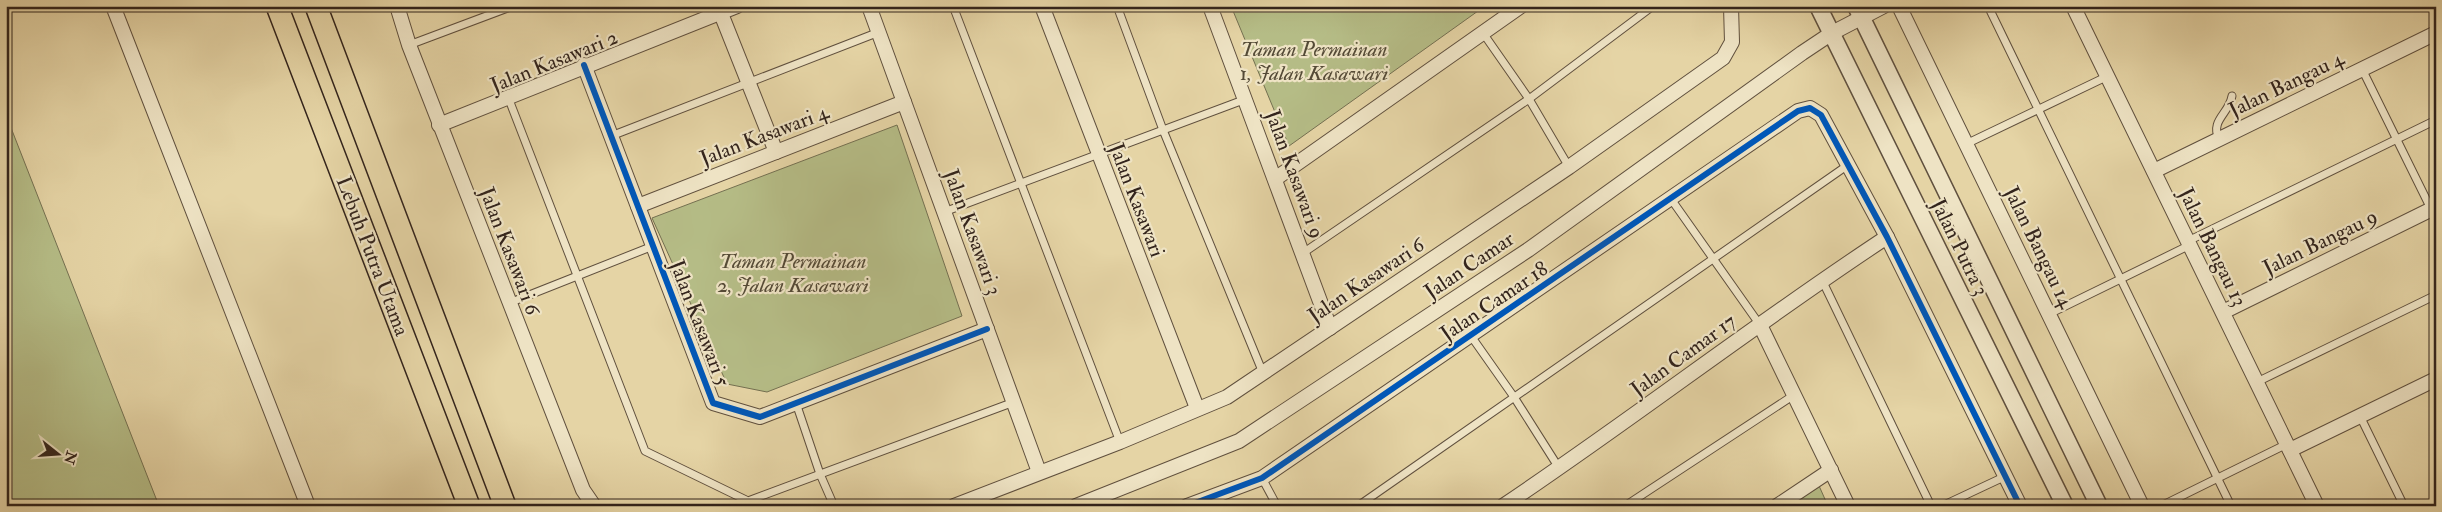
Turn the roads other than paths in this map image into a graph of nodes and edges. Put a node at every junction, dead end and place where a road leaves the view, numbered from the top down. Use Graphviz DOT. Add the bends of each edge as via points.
graph roads {
  1 [pos="113,6"];
  2 [pos="278,6"];
  3 [pos="316,6"];
  4 [pos="397,6"];
  5 [pos="513,6"];
  6 [pos="737,6"];
  7 [pos="869,6"];
  8 [pos="952,6"];
  9 [pos="1042,6"];
  10 [pos="1117,6"];
  11 [pos="1210,6"];
  12 [pos="1521,6"];
  13 [pos="1654,6"];
  14 [pos="1731,6"];
  15 [pos="1818,6"];
  16 [pos="1884,6"];
  17 [pos="1899,6"];
  18 [pos="1988,6"];
  19 [pos="2074,6"];
  20 [pos="719,10"];
  21 [pos="1859,12"];
  22 [pos="879,32"];
  23 [pos="1483,33"];
  24 [pos="2436,33"];
  25 [pos="1832,34"];
  26 [pos="408,45"];
  27 [pos="584,65"];
  28 [pos="2362,69"];
  29 [pos="2108,76"];
  30 [pos="748,84"];
  31 [pos="2232,96"];
  32 [pos="508,97"];
  33 [pos="1246,99"];
  34 [pos="1529,99"];
  35 [pos="904,102"];
  36 [pos="2038,110"];
  37 [pos="2436,120"];
  38 [pos="439,124"];
  39 [pos="1163,130"];
  40 [pos="611,136"];
  41 [pos="2219,139"];
  42 [pos="2396,139"];
  43 [pos="1966,144"];
  44 [pos="776,152"];
  45 [pos="1098,154"];
  46 [pos="1848,165"];
  47 [pos="1569,167"];
  48 [pos="2154,171"];
  49 [pos="1275,179"];
  50 [pos="1021,183"];
  51 [pos="1671,199"];
  52 [pos="638,206"];
  53 [pos="944,212"];
  54 [pos="2434,212"];
  55 [pos="1887,237"];
  56 [pos="2189,243"];
  57 [pos="653,246"];
  58 [pos="1303,253"];
  59 [pos="1712,258"];
  60 [pos="576,278"];
  61 [pos="2121,279"];
  62 [pos="1822,280"];
  63 [pos="2436,294"];
  64 [pos="509,304"];
  65 [pos="2223,312"];
  66 [pos="2049,314"];
  67 [pos="1760,325"];
  68 [pos="1330,328"];
  69 [pos="987,329"];
  70 [pos="1471,336"];
  71 [pos="1263,373"];
  72 [pos="2257,382"];
  73 [pos="2434,383"];
  74 [pos="1794,396"];
  75 [pos="1514,397"];
  76 [pos="1014,402"];
  77 [pos="796,403"];
  78 [pos="1197,408"];
  79 [pos="2360,416"];
  80 [pos="1120,442"];
  81 [pos="2288,447"];
  82 [pos="1559,468"];
  83 [pos="1831,470"];
  84 [pos="1039,472"];
  85 [pos="820,474"];
  86 [pos="2006,476"];
  87 [pos="1262,478"];
  88 [pos="2217,479"];
  89 [pos="308,506"];
  90 [pos="469,506"];
  91 [pos="505,506"];
  92 [pos="594,506"];
  93 [pos="834,506"];
  94 [pos="954,506"];
  95 [pos="1076,506"];
  96 [pos="1187,506"];
  97 [pos="1278,506"];
  98 [pos="1358,506"];
  99 [pos="1503,506"];
  100 [pos="1626,506"];
  101 [pos="1777,506"];
  102 [pos="1848,506"];
  103 [pos="1931,506"];
  104 [pos="1942,506"];
  105 [pos="2020,506"];
  106 [pos="2064,506"];
  107 [pos="2100,506"];
  108 [pos="2142,506"];
  109 [pos="2161,506"];
  110 [pos="2230,506"];
  111 [pos="2317,506"];
  112 [pos="2404,506"];
  1 -- 89 [label="street"];
  2 -- 90 [label="main road, Lebuh Putra Utama"];
  3 -- 91 [label="main road, Lebuh Putra Utama"];
  4 -- 26 [label="street, Jalan Kasawari 6"];
  5 -- 26 [label="lane"];
  6 -- 20 [label="street, Jalan Kasawari 2"];
  7 -- 22 [label="street, Jalan Kasawari 3"];
  8 -- 50 [label="lane"];
  9 -- 45 [label="street, Jalan Kasawari"];
  10 -- 39 [label="lane"];
  11 -- 33 [label="street, Jalan Kasawari 9"];
  12 -- 23 [label="street"];
  13 -- 34 [label="lane"];
  14 -- 47 [label="street, Jalan Kasawari 6" via="1732,42 1723,58"];
  15 -- 25 [label="street, Jalan Putra 3"];
  16 -- 21 [label="street"];
  17 -- 43 [label="street, Jalan Bangau 14"];
  18 -- 36 [label="lane"];
  19 -- 29 [label="street, Jalan Bangau 13"];
  20 -- 27 [label="street, Jalan Kasawari 2"];
  20 -- 30 [label="street"];
  21 -- 25 [label="street, Jalan Camar"];
  21 -- 107 [label="street, Jalan Putra 3"];
  22 -- 30 [label="lane"];
  22 -- 35 [label="street, Jalan Kasawari 3"];
  23 -- 34 [label="lane"];
  23 -- 49 [label="street"];
  24 -- 28 [label="street, Jalan Bangau 4"];
  25 -- 95 [label="street, Jalan Camar" via="1528,250 1239,441"];
  25 -- 106 [label="street, Jalan Putra 3"];
  26 -- 38 [label="street, Jalan Kasawari 6"];
  27 -- 32 [label="street, Jalan Kasawari 2"];
  27 -- 40 [label="street, Jalan Kasawari 5"];
  28 -- 41 [label="street, Jalan Bangau 4"];
  28 -- 42 [label="lane"];
  29 -- 36 [label="lane"];
  29 -- 48 [label="street, Jalan Bangau 13"];
  30 -- 40 [label="lane"];
  30 -- 44 [label="street"];
  31 -- 41 [label="lane" via="2231,105 2219,117 2216,126"];
  32 -- 38 [label="street, Jalan Kasawari 2"];
  32 -- 60 [label="lane"];
  33 -- 39 [label="lane"];
  33 -- 49 [label="street, Jalan Kasawari 9"];
  34 -- 47 [label="lane"];
  34 -- 58 [label="lane"];
  35 -- 44 [label="street, Jalan Kasawari 4"];
  35 -- 53 [label="street, Jalan Kasawari 3"];
  36 -- 43 [label="lane"];
  36 -- 61 [label="lane"];
  37 -- 42 [label="lane"];
  38 -- 64 [label="street, Jalan Kasawari 6"];
  39 -- 45 [label="lane"];
  39 -- 71 [label="lane"];
  40 -- 52 [label="street, Jalan Kasawari 5"];
  41 -- 48 [label="street, Jalan Bangau 4"];
  42 -- 54 [label="lane"];
  42 -- 56 [label="lane"];
  43 -- 66 [label="street, Jalan Bangau 14"];
  44 -- 52 [label="street, Jalan Kasawari 4"];
  45 -- 50 [label="lane"];
  45 -- 78 [label="street, Jalan Kasawari"];
  46 -- 51 [label="street, Jalan Camar 18" via="1821,115 1810,108 1798,111"];
  46 -- 55 [label="street"];
  46 -- 59 [label="lane"];
  47 -- 68 [label="street, Jalan Kasawari 6"];
  48 -- 56 [label="street, Jalan Bangau 13"];
  49 -- 58 [label="street, Jalan Kasawari 9"];
  50 -- 53 [label="lane"];
  50 -- 80 [label="lane"];
  51 -- 59 [label="lane"];
  51 -- 70 [label="street, Jalan Camar 18"];
  52 -- 57 [label="street, Jalan Kasawari 5"];
  53 -- 69 [label="street, Jalan Kasawari 3"];
  54 -- 65 [label="street, Jalan Bangau 9"];
  55 -- 62 [label="street, Jalan Camar 17"];
  55 -- 86 [label="street"];
  56 -- 61 [label="lane"];
  56 -- 65 [label="street, Jalan Bangau 13"];
  57 -- 60 [label="lane"];
  57 -- 77 [label="street, Jalan Kasawari 5" via="713,403 760,417"];
  58 -- 68 [label="street, Jalan Kasawari 9"];
  59 -- 67 [label="lane"];
  59 -- 75 [label="lane"];
  60 -- 64 [label="lane"];
  60 -- 85 [label="lane" via="644,450 748,501"];
  61 -- 66 [label="lane"];
  61 -- 88 [label="lane"];
  62 -- 67 [label="street, Jalan Camar 17"];
  62 -- 103 [label="lane"];
  63 -- 72 [label="lane"];
  64 -- 92 [label="street, Jalan Kasawari 6" via="583,490"];
  65 -- 72 [label="street, Jalan Bangau 13"];
  66 -- 108 [label="street, Jalan Bangau 14"];
  67 -- 74 [label="street"];
  67 -- 82 [label="street, Jalan Camar 17"];
  68 -- 71 [label="street, Jalan Kasawari 6"];
  69 -- 76 [label="street, Jalan Kasawari 3"];
  69 -- 77 [label="street, Jalan Kasawari 5"];
  70 -- 75 [label="lane"];
  70 -- 87 [label="street, Jalan Camar 18"];
  71 -- 78 [label="street, Jalan Kasawari 6" via="1227,396"];
  72 -- 81 [label="street, Jalan Bangau 13"];
  73 -- 79 [label="street"];
  74 -- 83 [label="street"];
  74 -- 100 [label="lane"];
  75 -- 82 [label="lane"];
  75 -- 98 [label="lane"];
  76 -- 84 [label="street, Jalan Kasawari 3"];
  76 -- 85 [label="lane"];
  77 -- 85 [label="lane"];
  78 -- 80 [label="street, Jalan Kasawari 6"];
  79 -- 81 [label="street"];
  79 -- 112 [label="lane"];
  80 -- 84 [label="street, Jalan Kasawari 6"];
  81 -- 88 [label="lane"];
  81 -- 111 [label="street, Jalan Bangau 13"];
  82 -- 99 [label="street, Jalan Camar 17"];
  83 -- 101 [label="street"];
  83 -- 102 [label="street"];
  84 -- 94 [label="street, Jalan Kasawari 6"];
  85 -- 93 [label="lane"];
  86 -- 104 [label="lane"];
  86 -- 105 [label="street"];
  87 -- 96 [label="street, Jalan Camar 18"];
  87 -- 97 [label="lane"];
  88 -- 109 [label="lane"];
  88 -- 110 [label="lane"];
}
